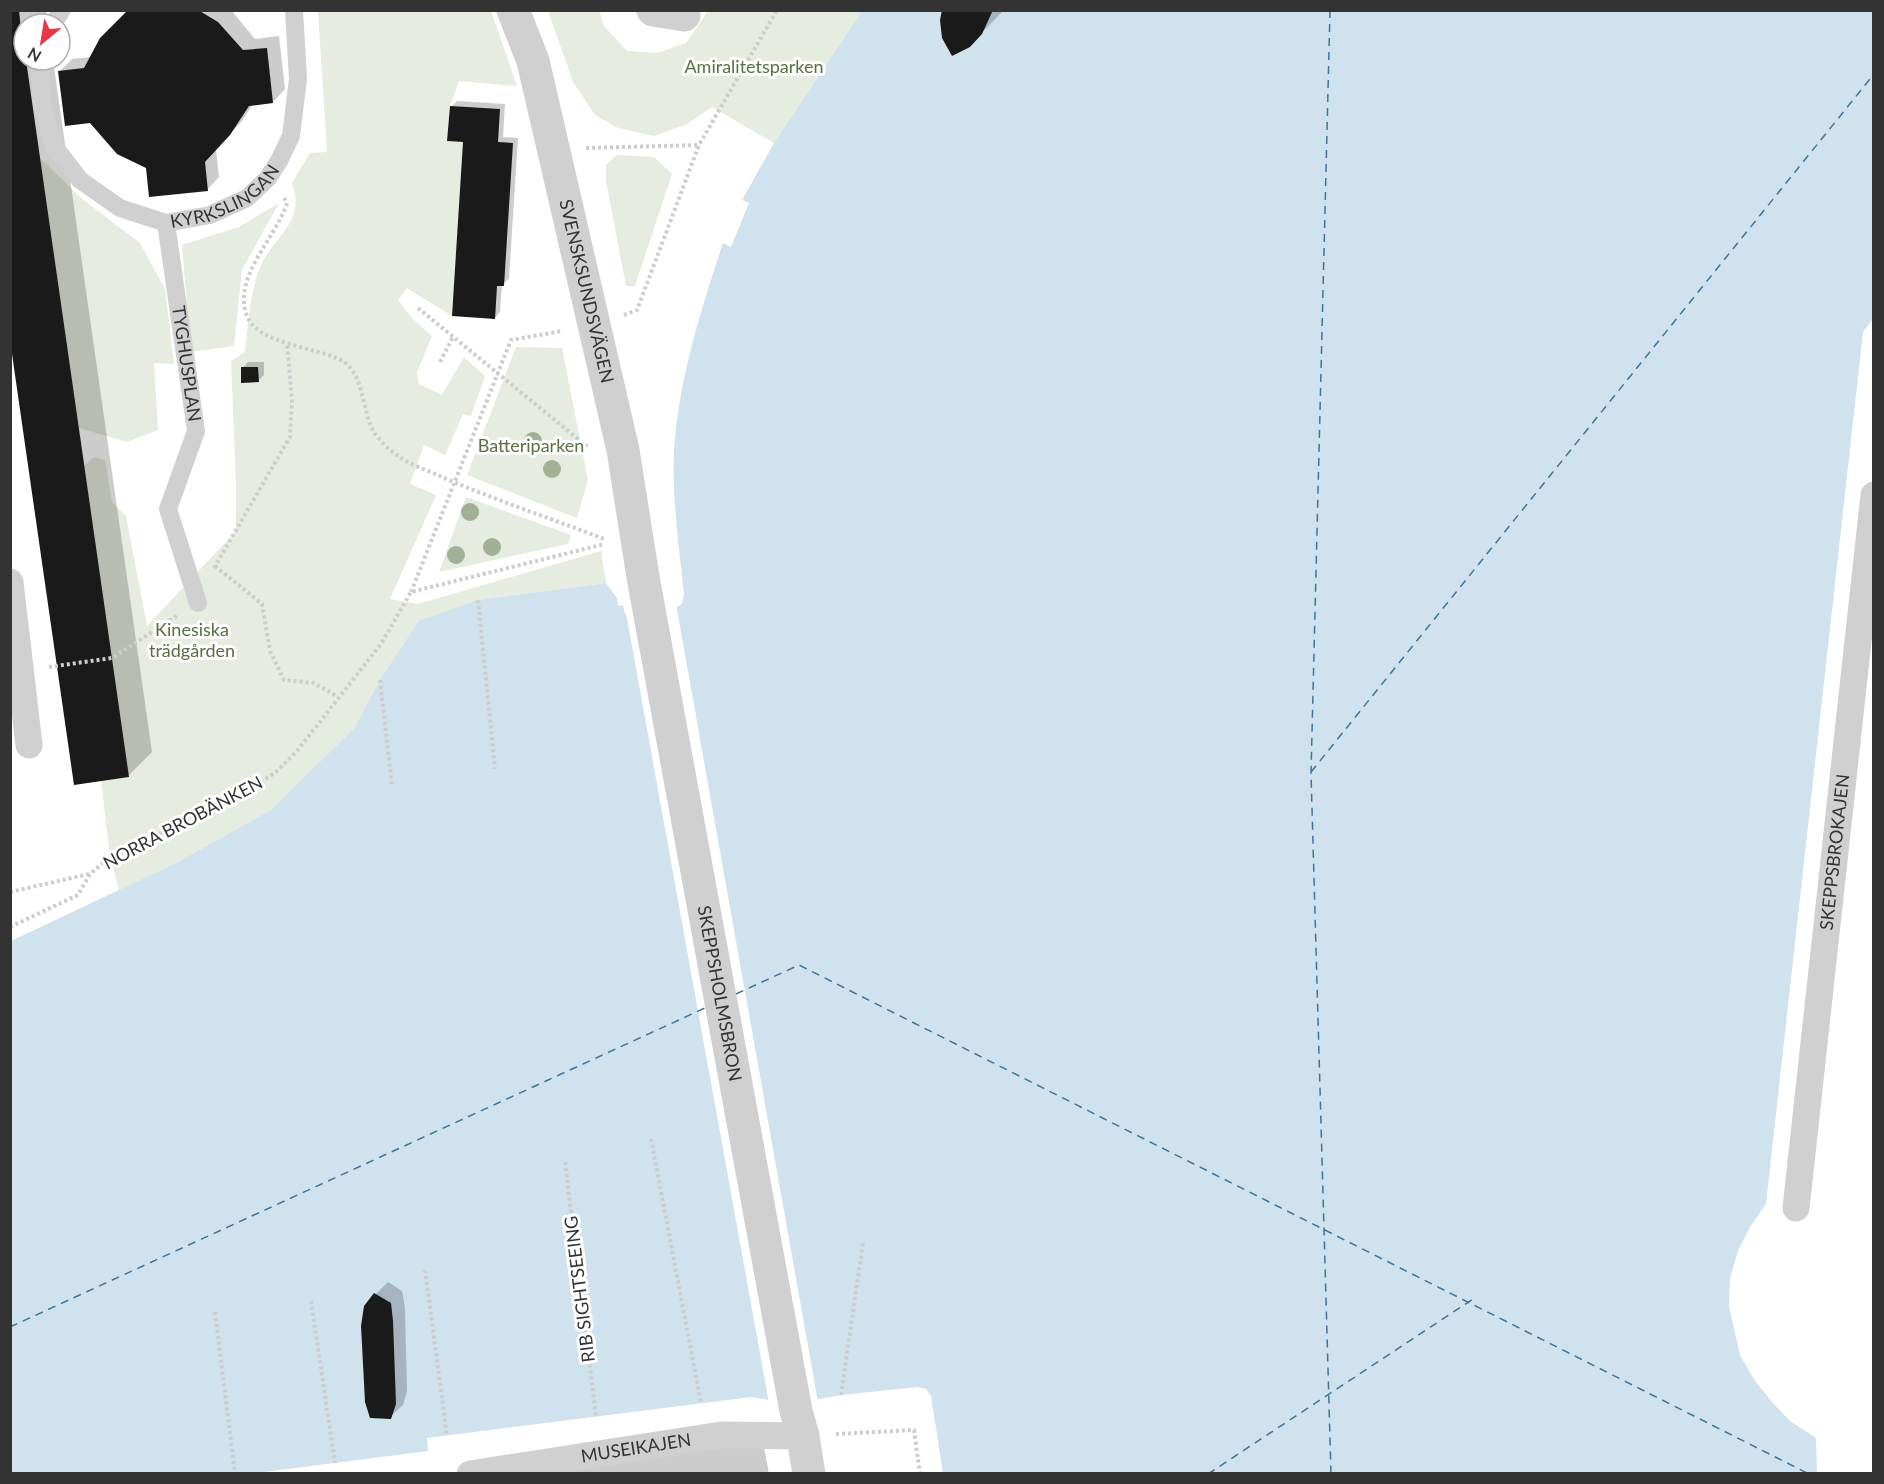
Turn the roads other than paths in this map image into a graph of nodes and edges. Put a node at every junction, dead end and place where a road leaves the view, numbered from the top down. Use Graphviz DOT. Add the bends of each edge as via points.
graph roads {
  1 [pos="294,10"];
  2 [pos="513,10"];
  3 [pos="652,10"];
  4 [pos="684,15"];
  5 [pos="41,72"];
  6 [pos="166,223"];
  7 [pos="1874,495"];
  8 [pos="643,577"];
  9 [pos="10,582"];
  10 [pos="198,603"];
  11 [pos="29,745"];
  12 [pos="1796,1208"];
  13 [pos="811,1427"];
  14 [pos="470,1473"];
  15 [pos="809,1473"];
  1 -- 6 [label="lane, KYRKSLINGAN" via="298,79 291,136 279,161 247,198 210,215"];
  2 -- 8 [label="street, SVENSKSUNDSVÄGEN" via="533,61 554,149 623,450"];
  3 -- 4 [label="street"];
  5 -- 6 [label="lane, KYRKSLINGAN" via="42,106 54,146 80,180 120,208"];
  6 -- 10 [label="lane, TYGHUSPLAN" via="196,431 168,509"];
  7 -- 12 [label="street, SKEPPSBROKAJEN"];
  8 -- 13 [label="street, SKEPPSHOLMSBRON"];
  9 -- 11 [label="street"];
  13 -- 14 [label="street, MUSEIKAJEN" via="721,1435"];
  13 -- 15 [label="street, SKEPPSHOLMSBRON"];
}
